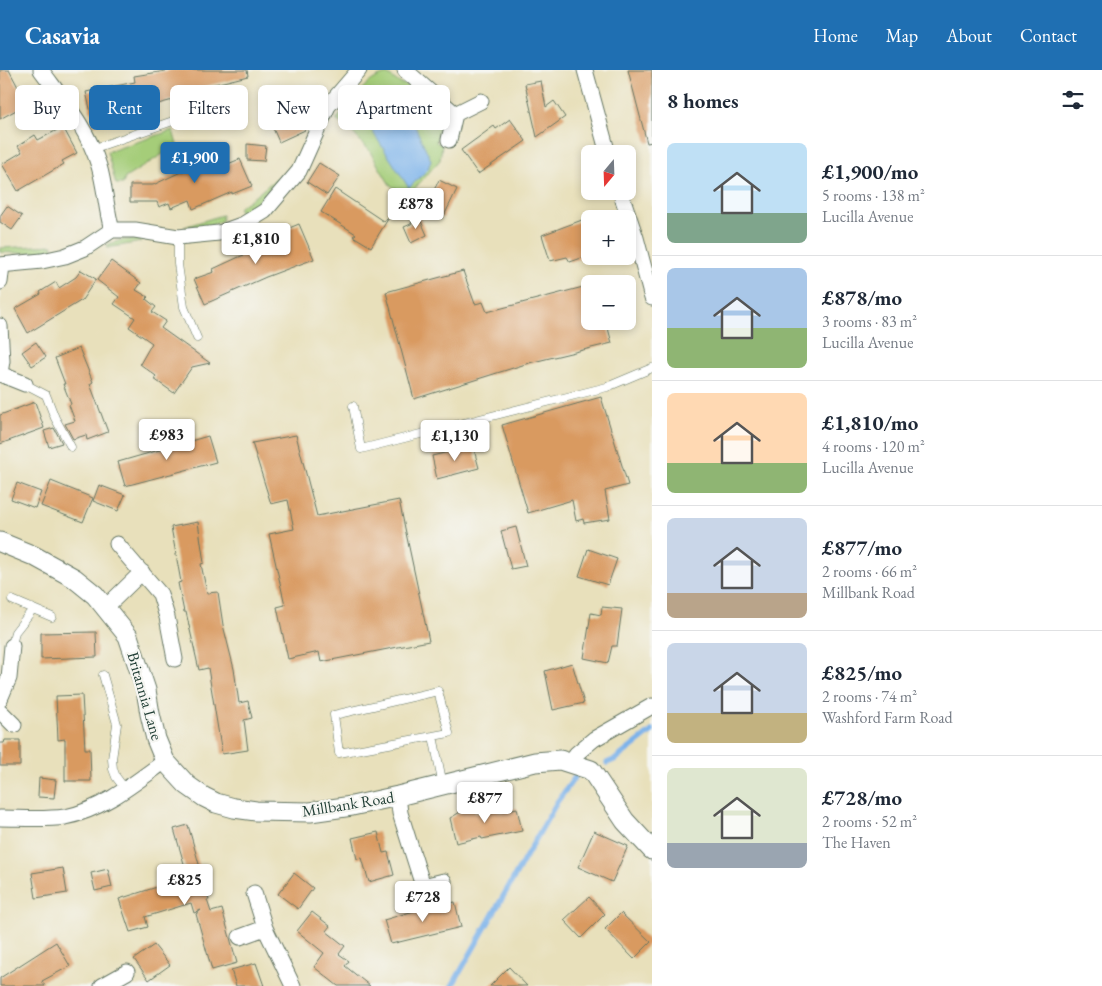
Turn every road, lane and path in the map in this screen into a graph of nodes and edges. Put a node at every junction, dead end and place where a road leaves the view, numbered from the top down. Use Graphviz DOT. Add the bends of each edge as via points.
graph roads {
  1 [pos="41,70"];
  2 [pos="359,70"];
  3 [pos="405,70"];
  4 [pos="585,70"];
  5 [pos="481,101"];
  6 [pos="455,114"];
  7 [pos="170,122"];
  8 [pos="449,140"];
  9 [pos="606,145"];
  10 [pos="92,148"];
  11 [pos="623,200"];
  12 [pos="112,230"];
  13 [pos="178,237"];
  14 [pos="1,265"];
  15 [pos="0,282"];
  16 [pos="652,298"];
  17 [pos="0,326"];
  18 [pos="197,338"];
  19 [pos="652,368"];
  20 [pos="0,374"];
  21 [pos="25,384"];
  22 [pos="352,406"];
  23 [pos="71,447"];
  24 [pos="0,542"];
  25 [pos="117,544"];
  26 [pos="142,572"];
  27 [pos="12,600"];
  28 [pos="32,608"];
  29 [pos="105,608"];
  30 [pos="52,617"];
  31 [pos="12,646"];
  32 [pos="175,659"];
  33 [pos="103,675"];
  34 [pos="0,698"];
  35 [pos="652,706"];
  36 [pos="0,711"];
  37 [pos="14,725"];
  38 [pos="433,736"];
  39 [pos="166,761"];
  40 [pos="574,764"];
  41 [pos="443,785"];
  42 [pos="125,789"];
  43 [pos="398,796"];
  44 [pos="0,818"];
  45 [pos="652,850"];
  46 [pos="444,881"];
  47 [pos="254,893"];
  48 [pos="265,928"];
  49 [pos="240,937"];
  50 [pos="127,972"];
  51 [pos="107,985"];
  52 [pos="294,986"];
  1 -- 10 [label="street" via="71,110"];
  2 -- 13 [label="street" via="328,106 298,171 265,211 244,224 218,233"];
  3 -- 6 [label="street"];
  4 -- 9 [label="street"];
  5 -- 6 [label="street"];
  6 -- 8 [label="street"];
  7 -- 10 [label="lane"];
  10 -- 12 [label="street" via="99,166"];
  11 -- 16 [label="street"];
  12 -- 13 [label="street"];
  12 -- 14 [label="street" via="85,248 64,256"];
  13 -- 18 [label="lane" via="184,307"];
  14 -- 15 [label="street"];
  17 -- 20 [label="street"];
  19 -- 22 [label="lane" via="606,387 361,449"];
  20 -- 21 [label="street"];
  21 -- 23 [label="lane" via="46,395"];
  24 -- 29 [label="street, Britannia Lane" via="74,578"];
  25 -- 26 [label="street"];
  26 -- 29 [label="street"];
  26 -- 32 [label="street" via="160,594"];
  27 -- 28 [label="lane"];
  28 -- 30 [label="lane"];
  28 -- 31 [label="lane" via="15,632"];
  29 -- 39 [label="street, Britannia Lane" via="128,636 146,690 156,739"];
  31 -- 34 [label="street" via="9,678"];
  33 -- 42 [label="lane" via="117,724 113,769"];
  35 -- 40 [label="street" via="594,739 576,754"];
  36 -- 37 [label="street"];
  38 -- 38 [label="lane" via="339,753 334,715 438,691 449,733"];
  38 -- 41 [label="lane"];
  39 -- 42 [label="street"];
  39 -- 43 [label="street, Millbank Road" via="204,797 234,808 310,812"];
  40 -- 41 [label="street, Millbank Road" via="560,760 535,762"];
  40 -- 45 [label="street" via="591,770 625,821"];
  41 -- 43 [label="street, Millbank Road"];
  42 -- 44 [label="street" via="83,812 65,817"];
  43 -- 46 [label="street" via="400,813 423,886"];
  47 -- 48 [label="street"];
  48 -- 49 [label="street"];
  48 -- 52 [label="street"];
  50 -- 51 [label="street"];
}
